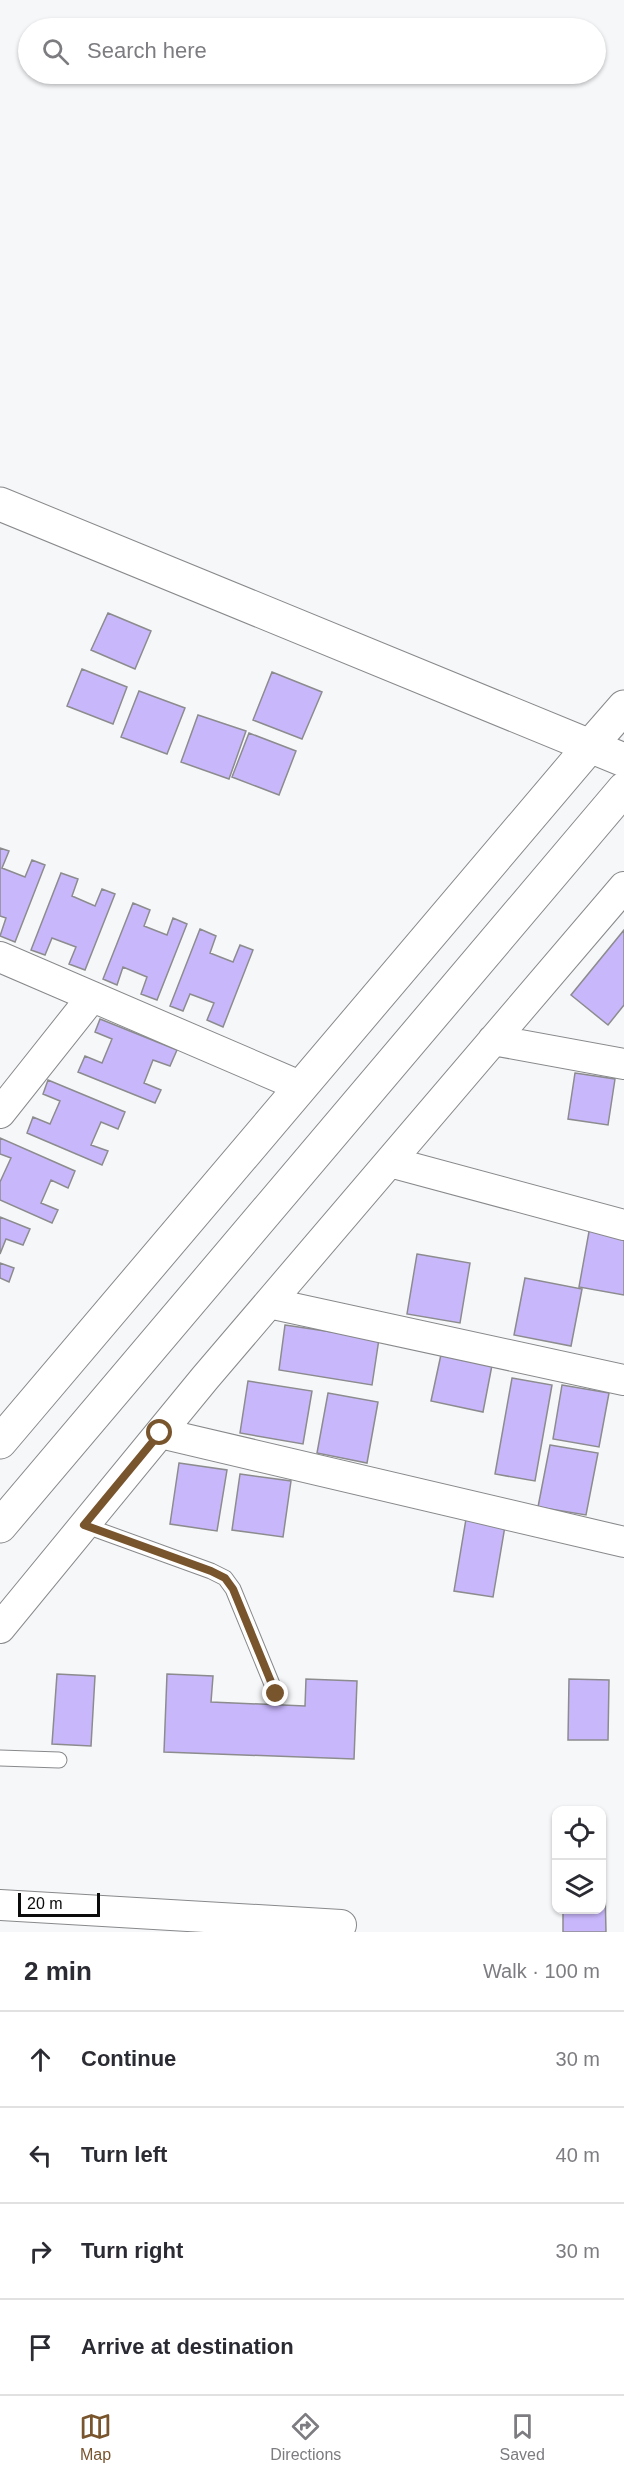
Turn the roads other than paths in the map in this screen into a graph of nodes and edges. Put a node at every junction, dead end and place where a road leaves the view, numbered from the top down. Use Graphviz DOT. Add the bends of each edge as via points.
graph roads {
  1 [pos="1,507"];
  2 [pos="624,707"];
  3 [pos="590,746"];
  4 [pos="624,760"];
  5 [pos="624,789"];
  6 [pos="624,887"];
  7 [pos="0,957"];
  8 [pos="92,997"];
  9 [pos="494,1040"];
  10 [pos="624,1064"];
  11 [pos="302,1087"];
  12 [pos="0,1113"];
  13 [pos="390,1162"];
  14 [pos="624,1225"];
  15 [pos="269,1303"];
  16 [pos="624,1380"];
  17 [pos="160,1433"];
  18 [pos="0,1443"];
  19 [pos="84,1525"];
  20 [pos="0,1526"];
  21 [pos="624,1542"];
  22 [pos="0,1628"];
  23 [pos="276,1694"];
  24 [pos="0,1758"];
  25 [pos="59,1760"];
  26 [pos="0,1905"];
  27 [pos="341,1925"];
  1 -- 3 [label="main road"];
  2 -- 3 [label="main road"];
  3 -- 4 [label="main road"];
  3 -- 11 [label="main road"];
  5 -- 20 [label="main road"];
  6 -- 9 [label="street"];
  7 -- 8 [label="street"];
  8 -- 11 [label="street"];
  8 -- 12 [label="street"];
  9 -- 10 [label="street"];
  9 -- 13 [label="street"];
  11 -- 18 [label="main road"];
  13 -- 14 [label="street"];
  13 -- 15 [label="street"];
  15 -- 16 [label="street"];
  15 -- 17 [label="street"];
  17 -- 19 [label="street"];
  17 -- 21 [label="street"];
  19 -- 22 [label="street"];
  19 -- 23 [label="lane" via="225,1578"];
  24 -- 25 [label="lane"];
  26 -- 27 [label="street"];
}
